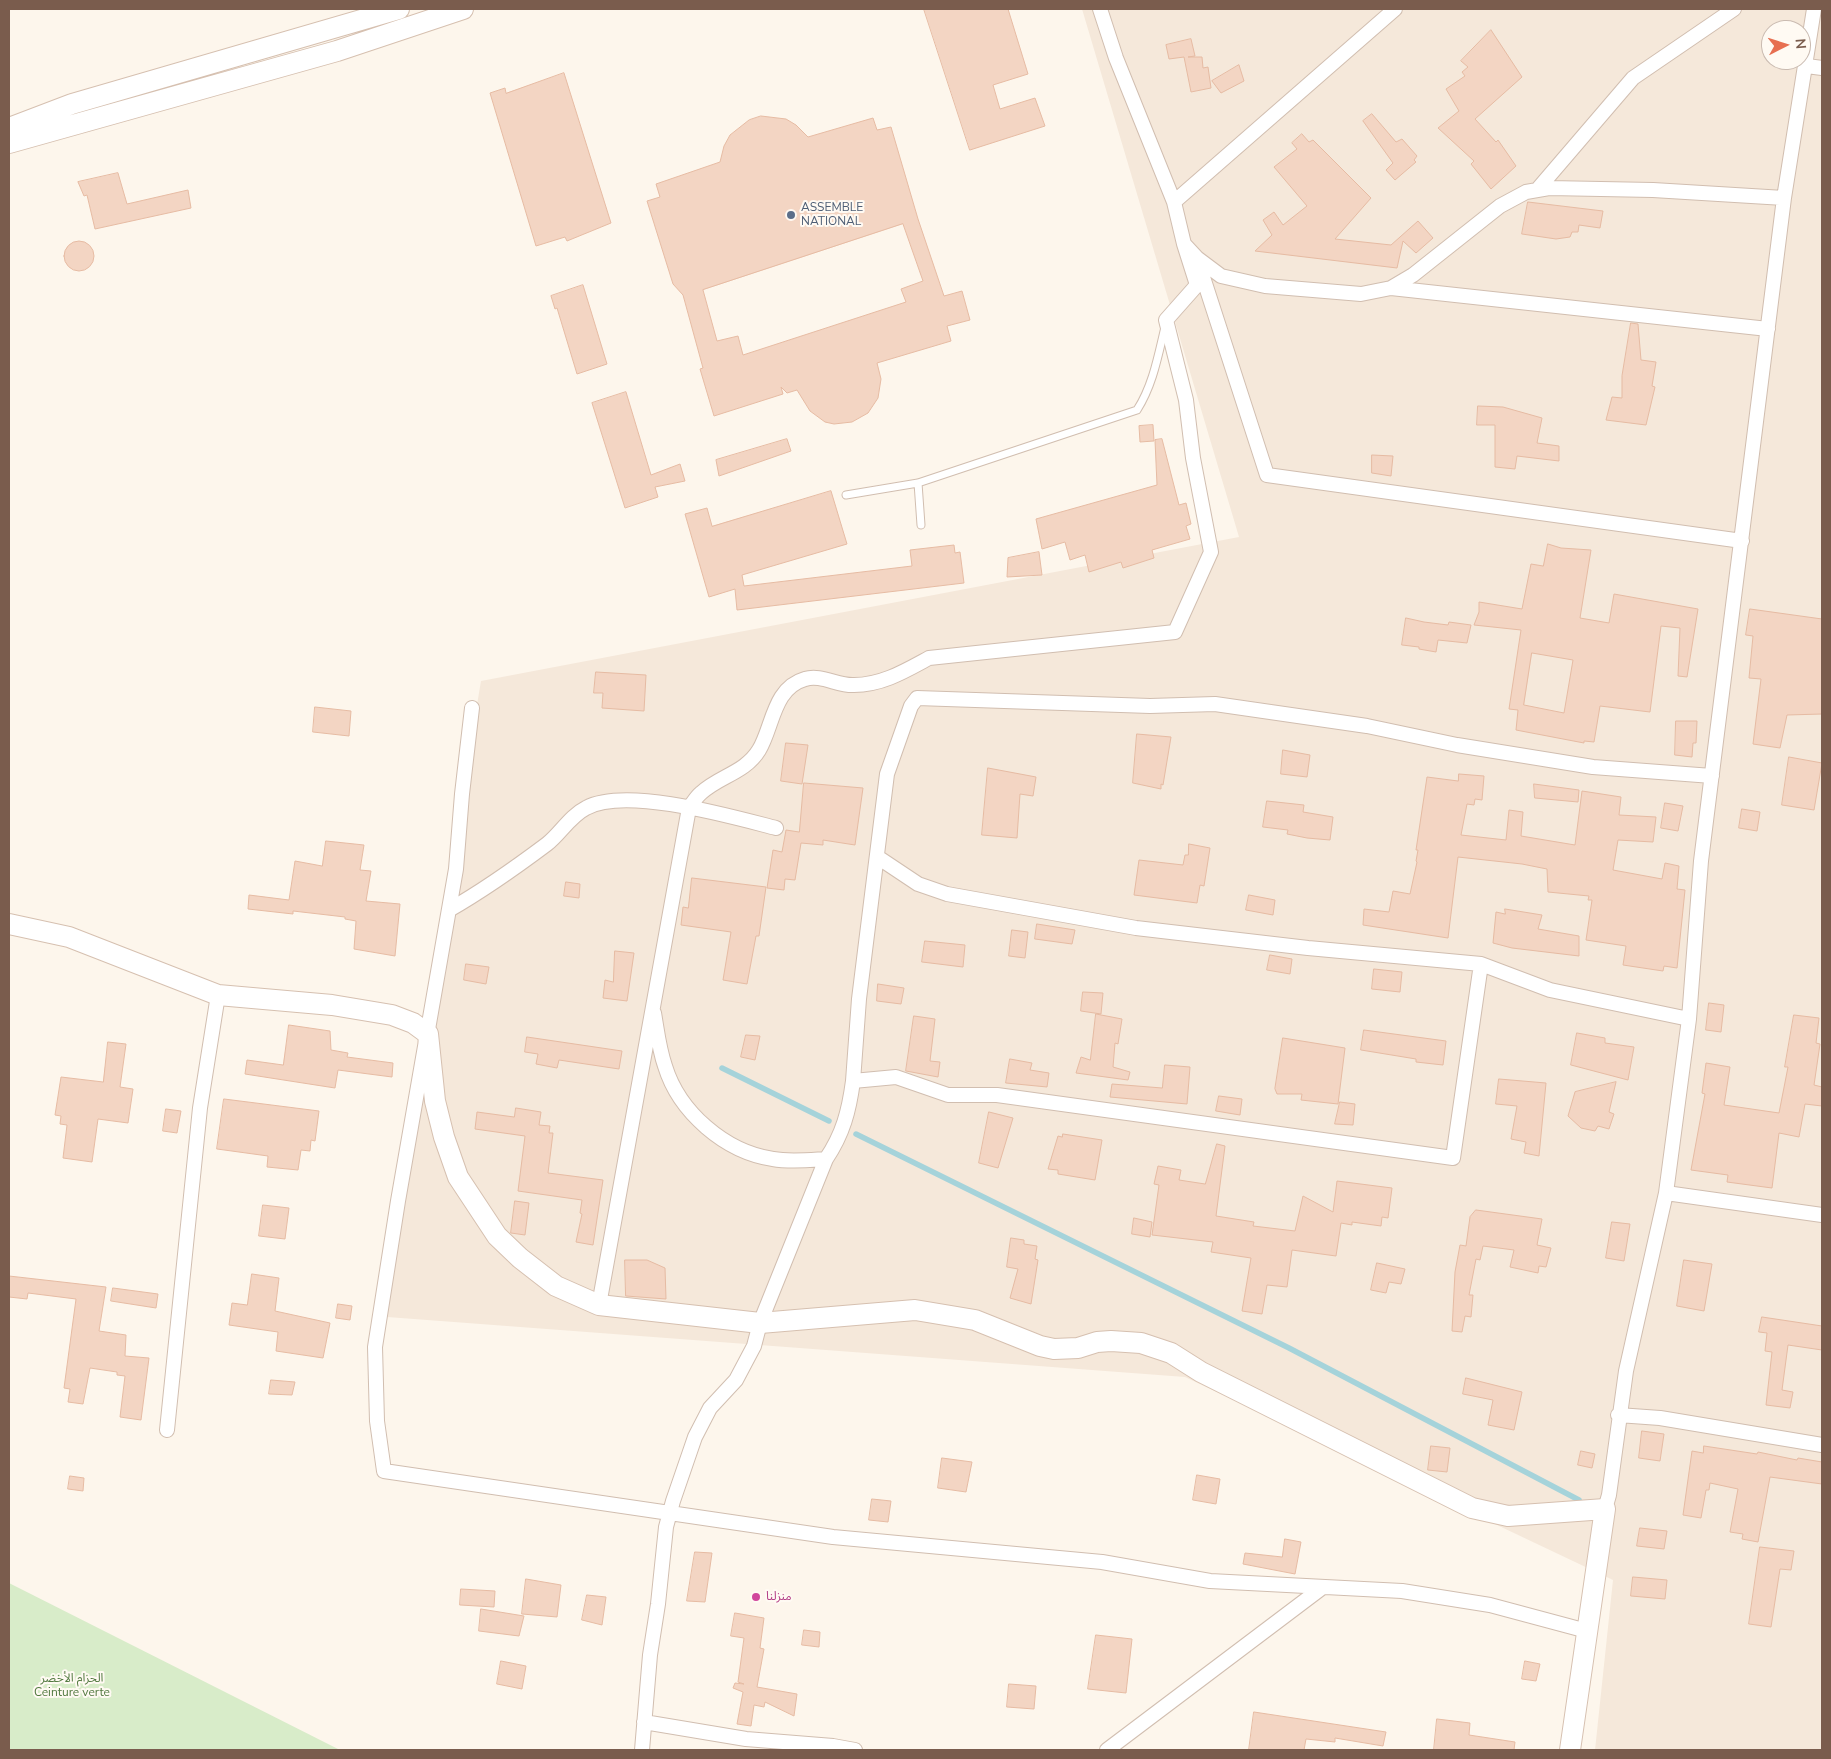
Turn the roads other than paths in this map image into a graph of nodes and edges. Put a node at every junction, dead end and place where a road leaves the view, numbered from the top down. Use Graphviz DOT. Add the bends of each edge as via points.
graph roads {
  1 [pos="399,9"];
  2 [pos="463,9"];
  3 [pos="1100,9"];
  4 [pos="1395,9"];
  5 [pos="1734,9"];
  6 [pos="1814,9"];
  7 [pos="1811,30"];
  8 [pos="1805,70"];
  9 [pos="9,128"];
  10 [pos="9,143"];
  11 [pos="1537,190"];
  12 [pos="1784,198"];
  13 [pos="1174,202"];
  14 [pos="1184,244"];
  15 [pos="1197,258"];
  16 [pos="1391,288"];
  17 [pos="1166,320"];
  18 [pos="1768,329"];
  19 [pos="918,483"];
  20 [pos="846,495"];
  21 [pos="920,525"];
  22 [pos="1742,541"];
  23 [pos="472,708"];
  24 [pos="1712,776"];
  25 [pos="689,808"];
  26 [pos="776,828"];
  27 [pos="879,858"];
  28 [pos="449,910"];
  29 [pos="9,924"];
  30 [pos="1482,964"];
  31 [pos="218,996"];
  32 [pos="652,1005"];
  33 [pos="1689,1019"];
  34 [pos="428,1034"];
  35 [pos="853,1082"];
  36 [pos="826,1158"];
  37 [pos="1666,1193"];
  38 [pos="1822,1215"];
  39 [pos="599,1305"];
  40 [pos="760,1324"];
  41 [pos="1618,1415"];
  42 [pos="167,1430"];
  43 [pos="1822,1444"];
  44 [pos="1604,1509"];
  45 [pos="670,1512"];
  46 [pos="1323,1587"];
  47 [pos="1587,1631"];
  48 [pos="644,1722"];
  49 [pos="642,1750"];
  50 [pos="855,1750"];
  51 [pos="1107,1750"];
  52 [pos="1570,1750"];
  1 -- 9 [label="street" via="72,104"];
  2 -- 10 [label="street" via="337,51"];
  3 -- 13 [label="street" via="1116,58"];
  4 -- 13 [label="street"];
  5 -- 11 [label="street" via="1634,78"];
  6 -- 7 [label="street"];
  8 -- 12 [label="street"];
  11 -- 12 [label="street" via="1653,190"];
  11 -- 16 [label="street" via="1526,192 1500,206 1413,275"];
  12 -- 18 [label="street"];
  13 -- 14 [label="street"];
  14 -- 15 [label="street"];
  14 -- 17 [label="street" via="1196,285"];
  15 -- 16 [label="street" via="1221,276 1265,286 1361,294"];
  15 -- 22 [label="street" via="1267,475"];
  16 -- 18 [label="street"];
  17 -- 19 [label="lane" via="1156,363 1137,410"];
  17 -- 25 [label="street" via="1186,400 1193,458 1211,552 1175,632 929,658 897,676 853,686 818,678 805,679 790,688 773,710 758,751 741,769 701,792"];
  18 -- 22 [label="street"];
  19 -- 20 [label="lane"];
  19 -- 21 [label="lane"];
  22 -- 24 [label="street"];
  23 -- 28 [label="street"];
  24 -- 27 [label="street" via="1593,767 1457,745 1367,726 1215,704 1150,706 917,698 911,706 887,774"];
  24 -- 33 [label="street" via="1701,861"];
  25 -- 26 [label="street"];
  25 -- 28 [label="street" via="649,801 621,801 585,808 548,843 487,888"];
  25 -- 32 [label="street"];
  27 -- 30 [label="street" via="918,884 947,894 1136,928"];
  27 -- 35 [label="street" via="860,999"];
  28 -- 34 [label="street"];
  29 -- 31 [label="street" via="69,937"];
  30 -- 33 [label="street" via="1550,990"];
  30 -- 35 [label="street" via="1453,1158 997,1095 948,1095 896,1077"];
  31 -- 34 [label="street" via="332,1005 392,1015 413,1023"];
  31 -- 42 [label="street" via="200,1108"];
  32 -- 36 [label="street" via="665,1066 675,1089 702,1122 736,1147 752,1154 781,1160"];
  32 -- 39 [label="street"];
  33 -- 37 [label="street"];
  34 -- 39 [label="street" via="434,1101 458,1177 497,1236 520,1258 556,1286"];
  34 -- 45 [label="street" via="375,1347 377,1421 384,1471"];
  35 -- 36 [label="street" via="846,1121 837,1143"];
  36 -- 40 [label="street"];
  37 -- 38 [label="street"];
  37 -- 41 [label="street"];
  39 -- 40 [label="street"];
  40 -- 44 [label="street" via="915,1310 975,1320 1054,1349 1078,1348 1096,1342 1140,1343 1171,1353 1200,1372 1472,1508 1508,1516"];
  40 -- 45 [label="street" via="754,1346 736,1380 710,1408 695,1437"];
  41 -- 43 [label="street" via="1660,1418"];
  41 -- 44 [label="street"];
  44 -- 47 [label="street"];
  45 -- 46 [label="street" via="833,1537 1102,1562 1210,1581"];
  45 -- 48 [label="street"];
  46 -- 47 [label="street" via="1402,1591 1490,1605"];
  46 -- 51 [label="street"];
  47 -- 52 [label="street"];
  48 -- 49 [label="street"];
  48 -- 50 [label="street" via="746,1739"];
}
